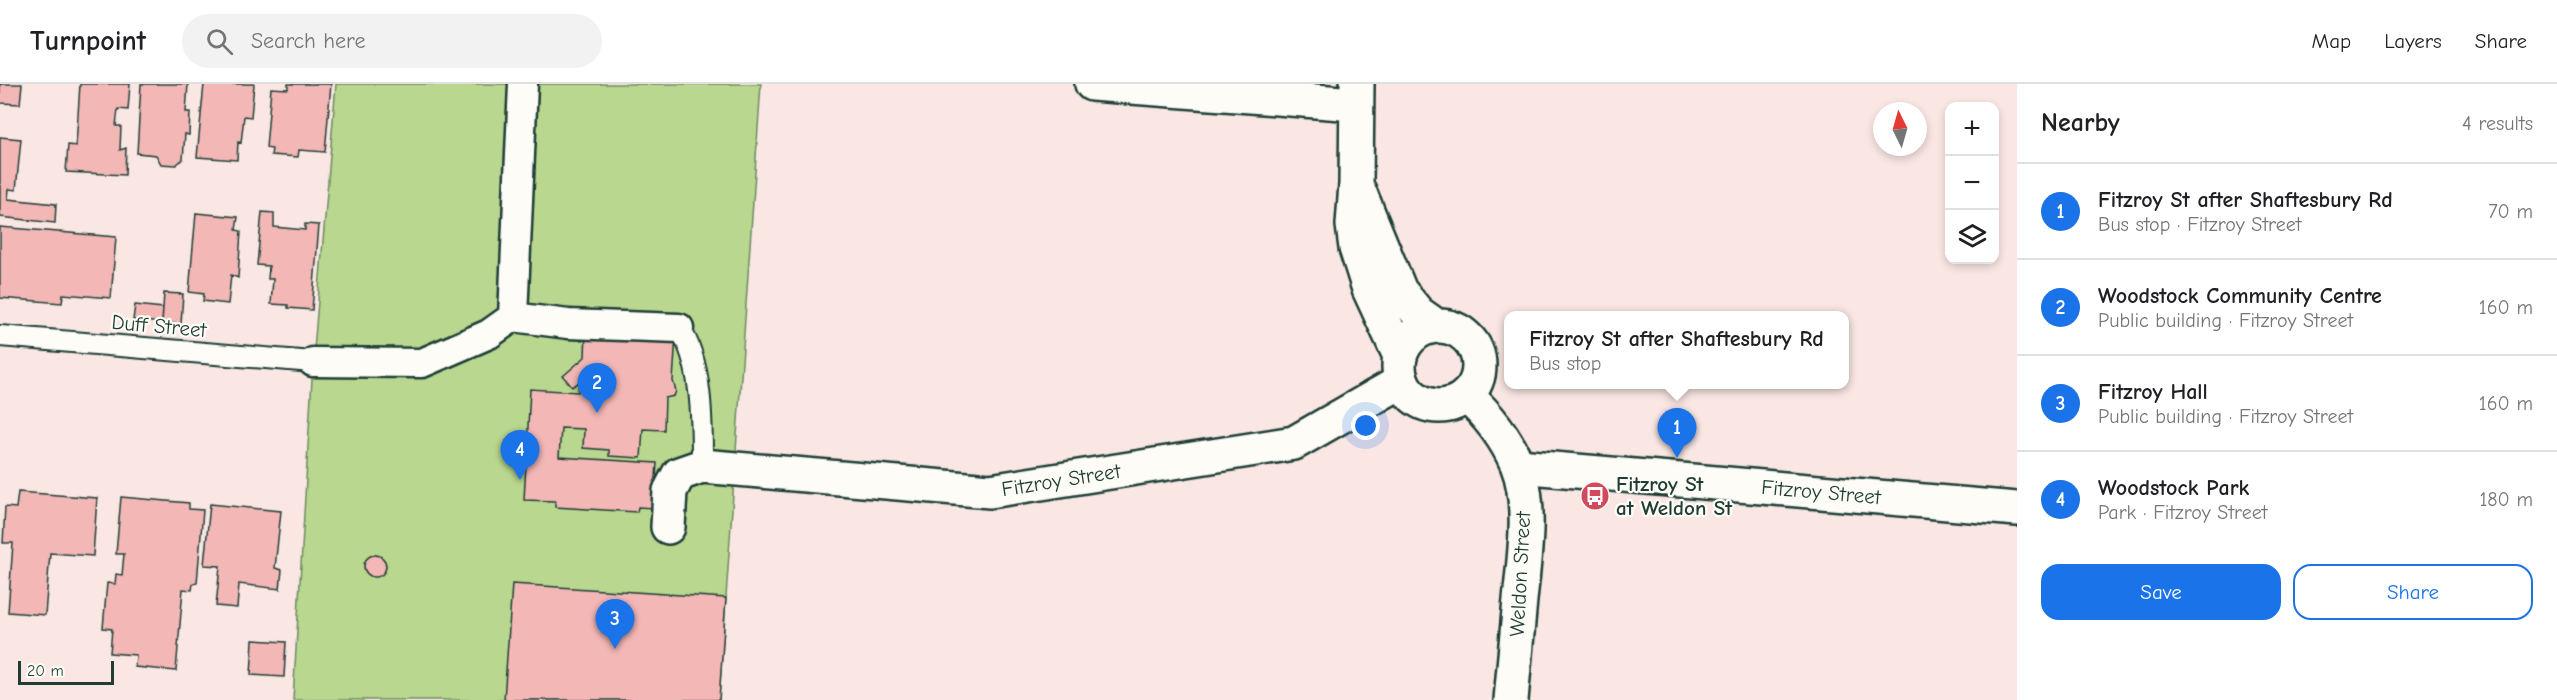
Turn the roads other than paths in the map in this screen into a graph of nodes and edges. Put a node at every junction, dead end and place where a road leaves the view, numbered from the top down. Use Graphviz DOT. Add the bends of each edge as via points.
graph roads {
  1 [pos="523,84"];
  2 [pos="1092,84"];
  3 [pos="1356,94"];
  4 [pos="1356,184"];
  5 [pos="513,317"];
  6 [pos="1435,325"];
  7 [pos="679,328"];
  8 [pos="0,336"];
  9 [pos="313,362"];
  10 [pos="1401,369"];
  11 [pos="1466,395"];
  12 [pos="702,466"];
  13 [pos="1518,466"];
  14 [pos="2017,509"];
  15 [pos="668,527"];
  16 [pos="1511,700"];
  1 -- 5 [label="street"];
  2 -- 3 [label="street"];
  3 -- 4 [label="street"];
  4 -- 6 [label="street" via="1396,285 1418,313"];
  4 -- 10 [label="street" via="1356,248"];
  5 -- 7 [label="street" via="568,324"];
  5 -- 9 [label="street" via="489,334 422,363"];
  6 -- 10 [label="street" via="1413,335"];
  6 -- 11 [label="street" via="1460,332 1475,350 1478,374"];
  7 -- 12 [label="lane" via="689,341 702,411"];
  8 -- 9 [label="lane, Duff Street"];
  10 -- 11 [label="street" via="1409,392 1430,405 1456,402"];
  10 -- 12 [label="street, Fitzroy Street" via="1294,443 990,491"];
  11 -- 13 [label="street, Weldon Street" via="1504,437"];
  12 -- 15 [label="street" via="679,474 670,491"];
  13 -- 14 [label="street, Fitzroy Street"];
  13 -- 16 [label="street, Weldon Street" via="1524,498 1525,547"];
}
